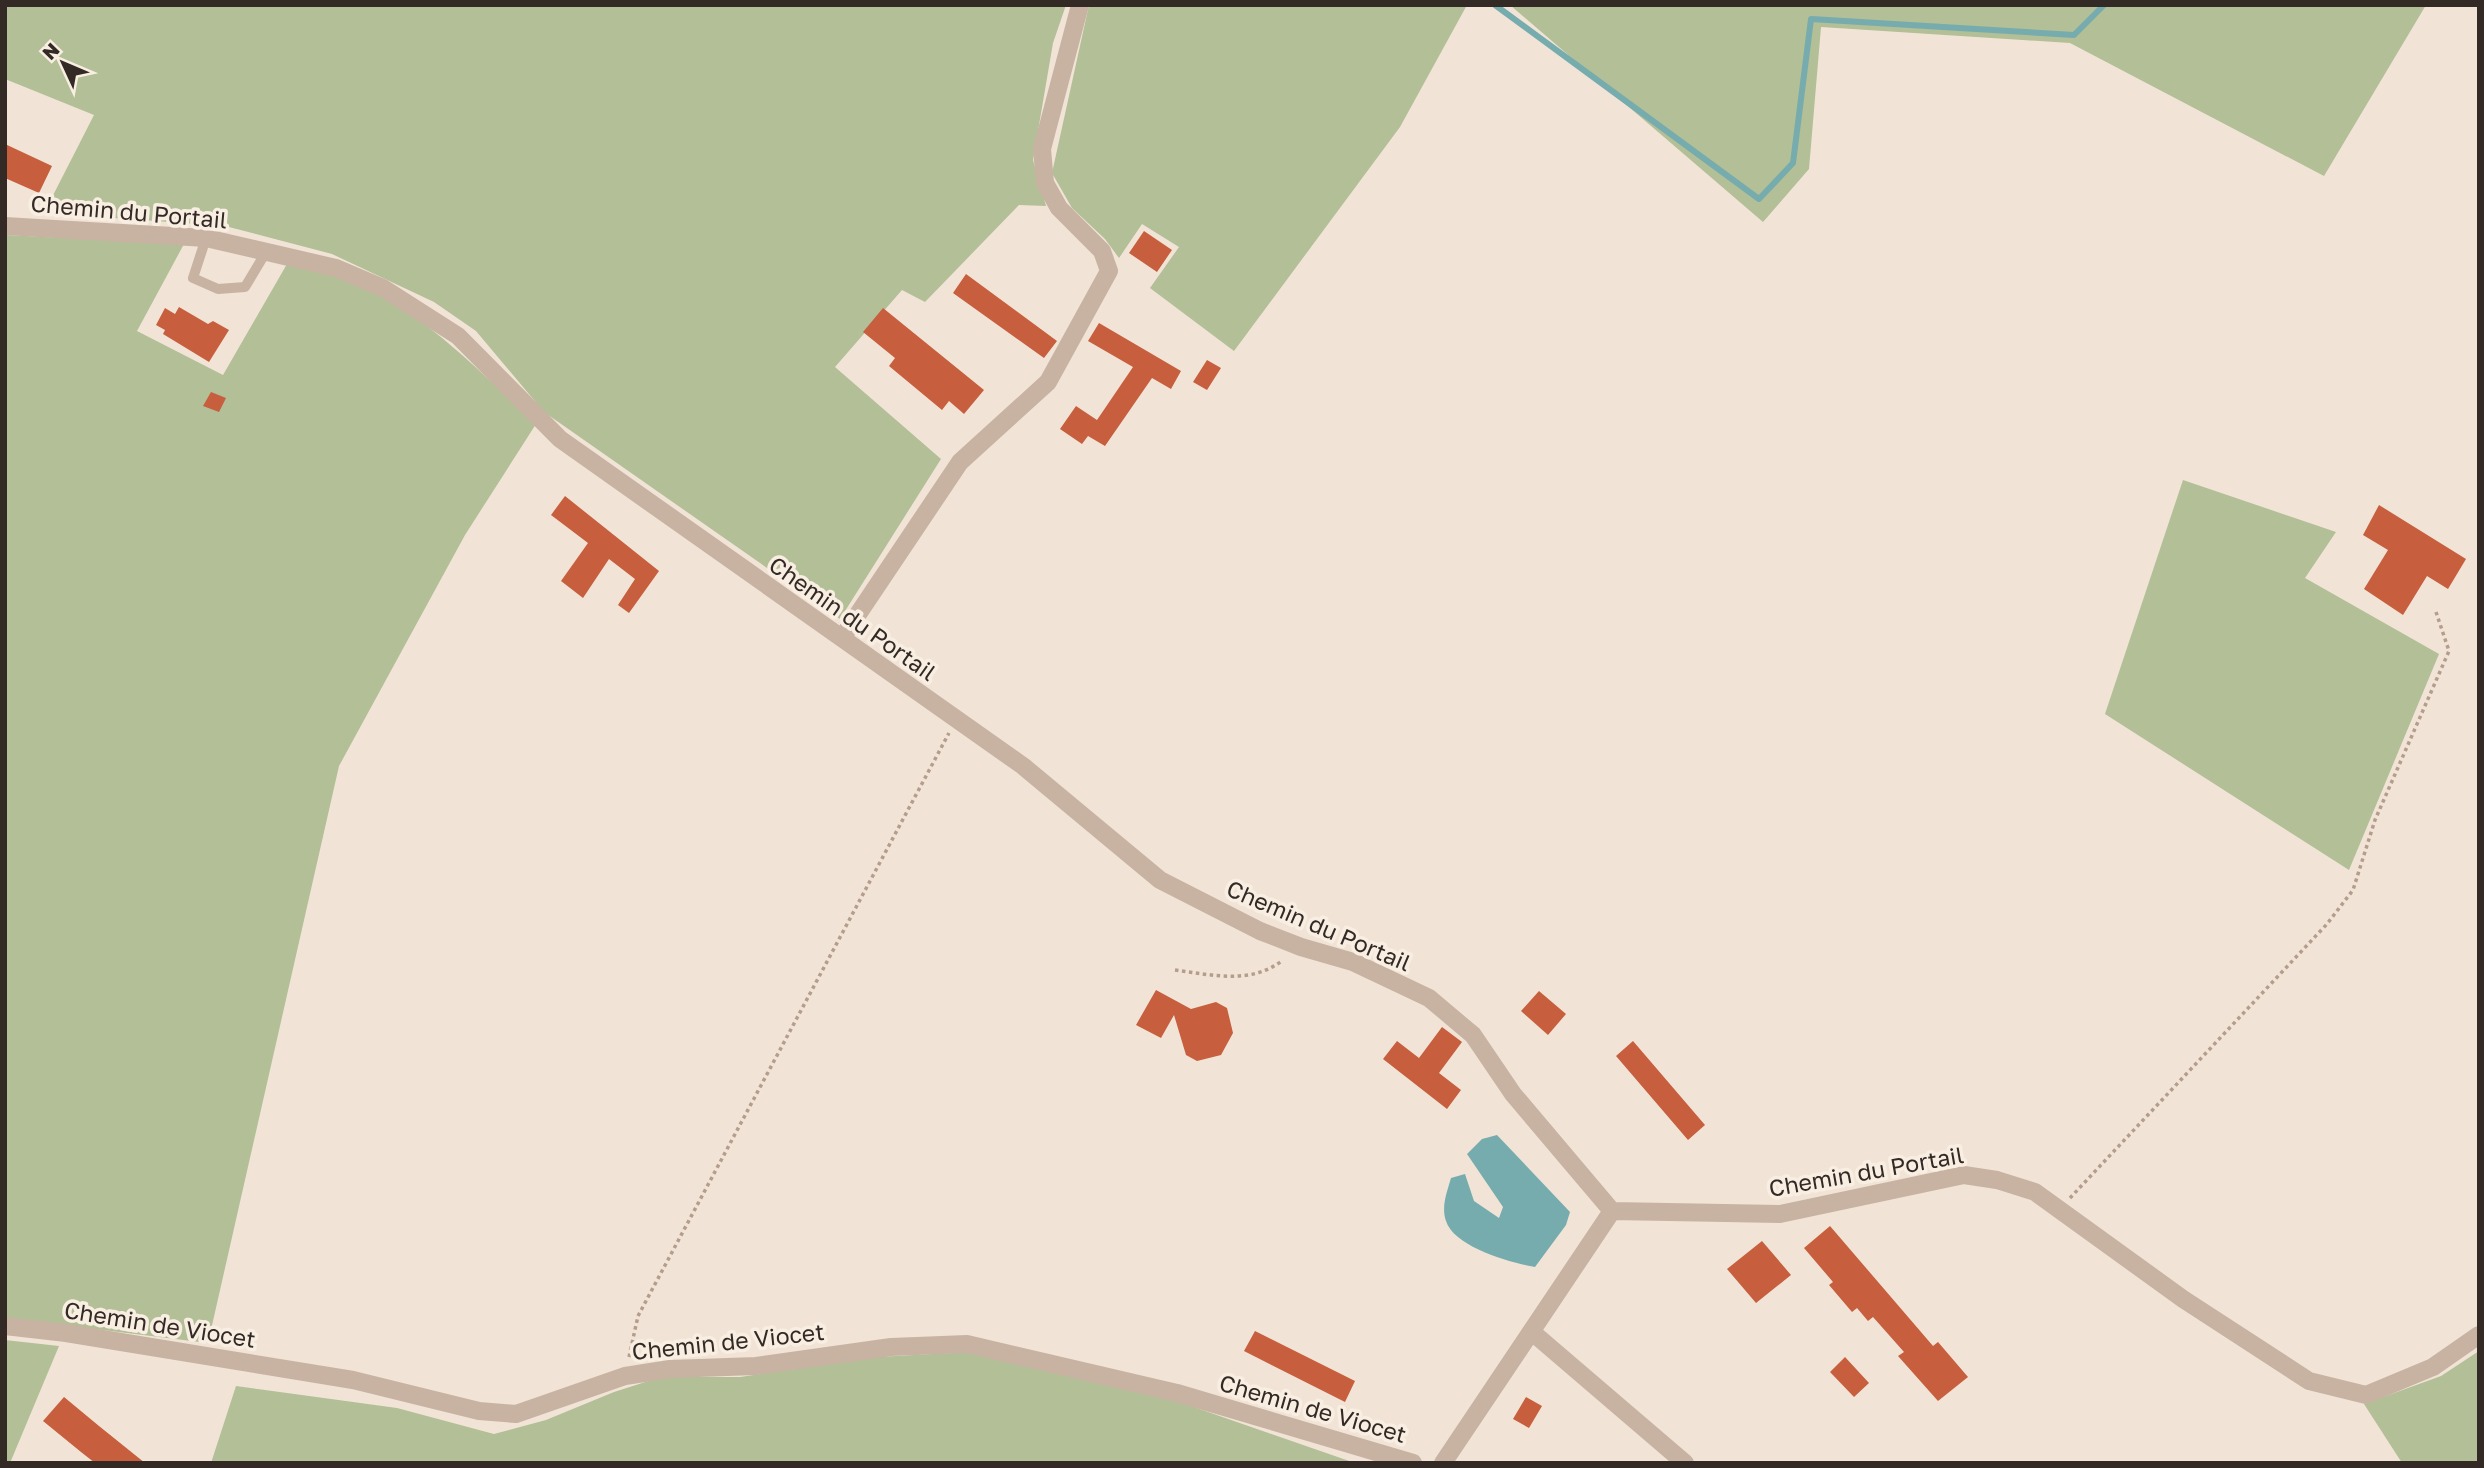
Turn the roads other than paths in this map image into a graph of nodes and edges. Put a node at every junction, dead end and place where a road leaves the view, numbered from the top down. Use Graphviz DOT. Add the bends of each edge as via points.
graph roads {
  1 [pos="1080,5"];
  2 [pos="5,226"];
  3 [pos="206,237"];
  4 [pos="266,251"];
  5 [pos="842,638"];
  6 [pos="1612,1211"];
  7 [pos="5,1326"];
  8 [pos="1532,1332"];
  9 [pos="2479,1335"];
  10 [pos="1413,1463"];
  11 [pos="1443,1463"];
  12 [pos="1685,1463"];
  1 -- 5 [label="street" via="1042,149 1045,183 1059,208 1102,251 1109,271 1048,382 960,462"];
  2 -- 3 [label="street, Chemin du Portail"];
  3 -- 4 [label="street, Chemin du Portail"];
  3 -- 4 [label="lane" via="193,278 218,289 245,287"];
  4 -- 5 [label="street, Chemin du Portail" via="337,268 383,288 458,336 560,439"];
  5 -- 6 [label="street, Chemin du Portail" via="1023,766 1160,880 1260,931 1353,962 1429,998 1473,1035 1513,1094"];
  6 -- 8 [label="street"];
  6 -- 9 [label="street, Chemin du Portail" via="1780,1214 1964,1175 2035,1192 2183,1299 2309,1381 2366,1395 2433,1367"];
  7 -- 10 [label="street, Chemin de Viocet" via="353,1380 479,1411 516,1414 625,1377 670,1369 756,1366 891,1347 967,1344 1177,1394"];
  8 -- 11 [label="street"];
  8 -- 12 [label="street"];
}
